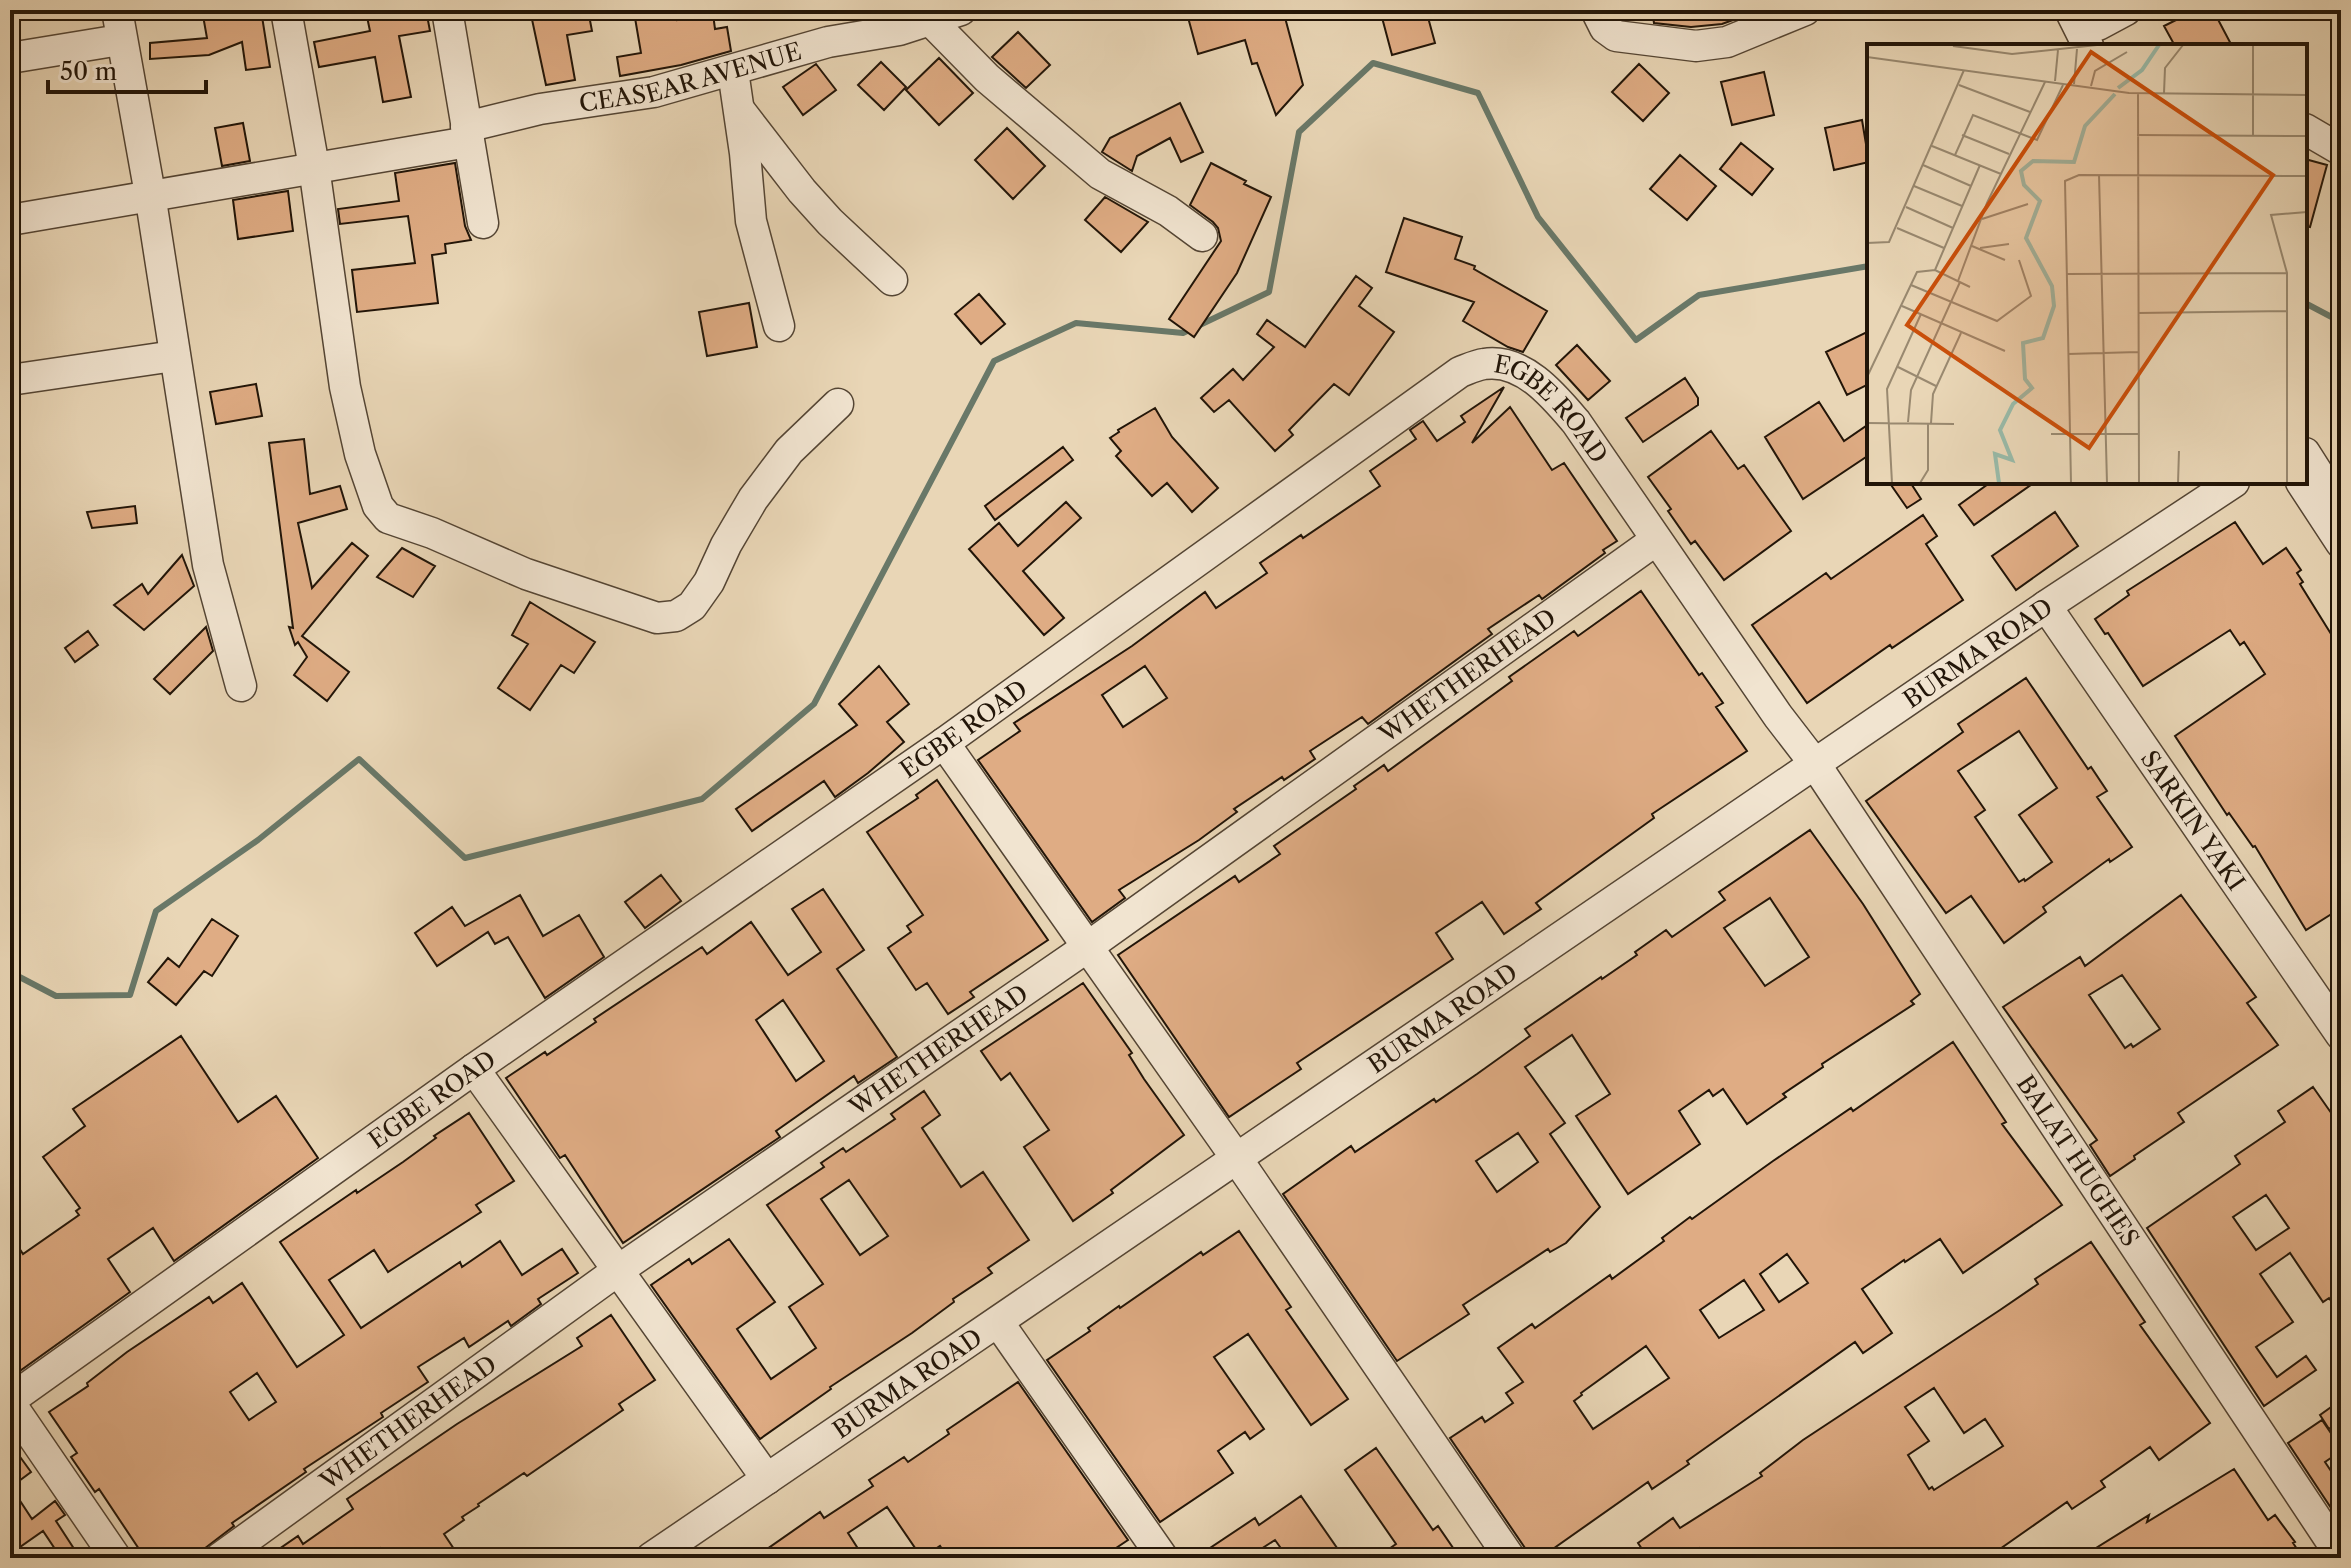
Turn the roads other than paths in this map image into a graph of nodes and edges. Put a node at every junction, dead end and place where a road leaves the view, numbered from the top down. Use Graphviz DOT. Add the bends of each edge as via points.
graph roads {
  1 [pos="286,10"];
  2 [pos="447,10"];
  3 [pos="961,10"];
  4 [pos="1596,10"];
  5 [pos="1805,10"];
  6 [pos="2070,10"];
  7 [pos="2126,10"];
  8 [pos="931,21"];
  9 [pos="118,25"];
  10 [pos="2096,32"];
  11 [pos="10,58"];
  12 [pos="733,71"];
  13 [pos="737,108"];
  14 [pos="2307,130"];
  15 [pos="467,134"];
  16 [pos="2341,150"];
  17 [pos="314,167"];
  18 [pos="150,194"];
  19 [pos="10,220"];
  20 [pos="483,223"];
  21 [pos="1202,236"];
  22 [pos="892,280"];
  23 [pos="779,326"];
  24 [pos="174,356"];
  25 [pos="10,380"];
  26 [pos="838,404"];
  27 [pos="2307,456"];
  28 [pos="2231,484"];
  29 [pos="2302,484"];
  30 [pos="2341,508"];
  31 [pos="1656,540"];
  32 [pos="2341,543"];
  33 [pos="2046,606"];
  34 [pos="241,686"];
  35 [pos="944,743"];
  36 [pos="1815,764"];
  37 [pos="1086,948"];
  38 [pos="2341,1035"];
  39 [pos="474,1069"];
  40 [pos="1237,1159"];
  41 [pos="617,1271"];
  42 [pos="998,1322"];
  43 [pos="10,1402"];
  44 [pos="767,1479"];
  45 [pos="2341,1556"];
  46 [pos="116,1558"];
  47 [pos="220,1558"];
  48 [pos="651,1558"];
  49 [pos="1163,1558"];
  50 [pos="1510,1558"];
  1 -- 17 [label="street"];
  2 -- 15 [label="street"];
  3 -- 8 [label="street, CEASEAR AVENUE"];
  4 -- 5 [label="street" via="1616,36 1696,46 1727,42"];
  6 -- 10 [label="street"];
  7 -- 10 [label="street"];
  8 -- 12 [label="street, CEASEAR AVENUE" via="828,42"];
  8 -- 21 [label="street" via="987,78 1100,174"];
  9 -- 11 [label="street"];
  9 -- 18 [label="street"];
  12 -- 13 [label="street"];
  12 -- 15 [label="street, CEASEAR AVENUE" via="654,92 540,109"];
  13 -- 22 [label="street" via="802,191"];
  13 -- 23 [label="street" via="751,221"];
  14 -- 16 [label="street"];
  15 -- 17 [label="street, CEASEAR AVENUE"];
  15 -- 20 [label="street"];
  17 -- 18 [label="street, CEASEAR AVENUE"];
  17 -- 26 [label="street" via="345,387 373,495 388,518 526,574 669,618 692,606 753,499 789,451"];
  18 -- 19 [label="street, CEASEAR AVENUE"];
  18 -- 24 [label="street"];
  24 -- 25 [label="street"];
  24 -- 34 [label="street" via="208,565"];
  27 -- 30 [label="street"];
  28 -- 33 [label="street, BURMA ROAD"];
  29 -- 32 [label="street"];
  31 -- 35 [label="street, EGBE ROAD" via="1550,391 1510,367 1486,363 1460,372"];
  31 -- 36 [label="street, EGBE ROAD"];
  31 -- 37 [label="street, WHETHERHEAD"];
  33 -- 36 [label="street, BURMA ROAD"];
  33 -- 38 [label="street, SARKIN YAKI"];
  35 -- 37 [label="street"];
  35 -- 39 [label="street, EGBE ROAD"];
  36 -- 40 [label="street, BURMA ROAD"];
  36 -- 45 [label="street, BALAT HUGHES"];
  37 -- 40 [label="street"];
  37 -- 41 [label="street, WHETHERHEAD"];
  39 -- 41 [label="street"];
  39 -- 43 [label="street, EGBE ROAD"];
  40 -- 42 [label="street, BURMA ROAD"];
  40 -- 50 [label="street"];
  41 -- 44 [label="street"];
  41 -- 47 [label="street, WHETHERHEAD"];
  42 -- 44 [label="street, BURMA ROAD"];
  42 -- 49 [label="street"];
  43 -- 46 [label="street"];
  44 -- 48 [label="street, BURMA ROAD"];
}
